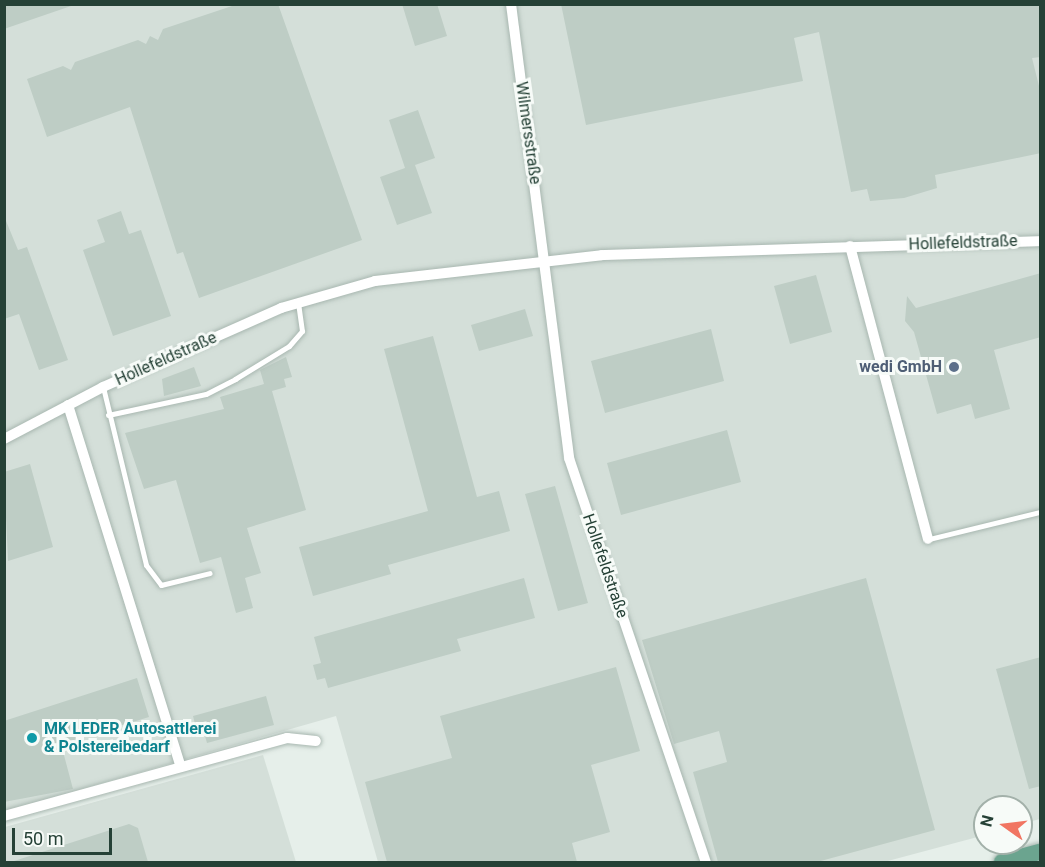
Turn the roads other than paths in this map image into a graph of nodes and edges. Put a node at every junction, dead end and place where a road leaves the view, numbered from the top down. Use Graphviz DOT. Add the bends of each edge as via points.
graph roads {
  1 [pos="511,4"];
  2 [pos="1041,241"];
  3 [pos="850,246"];
  4 [pos="545,261"];
  5 [pos="298,303"];
  6 [pos="104,387"];
  7 [pos="68,405"];
  8 [pos="108,415"];
  9 [pos="4,439"];
  10 [pos="1041,512"];
  11 [pos="928,539"];
  12 [pos="210,573"];
  13 [pos="316,741"];
  14 [pos="182,767"];
  15 [pos="4,816"];
  16 [pos="1041,852"];
  17 [pos="706,862"];
  18 [pos="1002,862"];
  1 -- 4 [label="street, Wilmersstraße"];
  2 -- 3 [label="street, Hollefeldstraße"];
  3 -- 4 [label="street, Hollefeldstraße"];
  3 -- 11 [label="street"];
  4 -- 5 [label="street, Hollefeldstraße" via="375,281"];
  4 -- 17 [label="street, Hollefeldstraße" via="569,458"];
  5 -- 6 [label="street, Hollefeldstraße"];
  5 -- 8 [label="lane" via="302,331 290,346 235,379 206,394"];
  6 -- 7 [label="street, Hollefeldstraße"];
  6 -- 8 [label="lane"];
  7 -- 9 [label="street, Hollefeldstraße"];
  7 -- 14 [label="street"];
  8 -- 12 [label="lane" via="146,565 161,585"];
  10 -- 11 [label="lane"];
  13 -- 14 [label="street" via="286,738"];
  14 -- 15 [label="street"];
  16 -- 18 [label="main road"];
}
